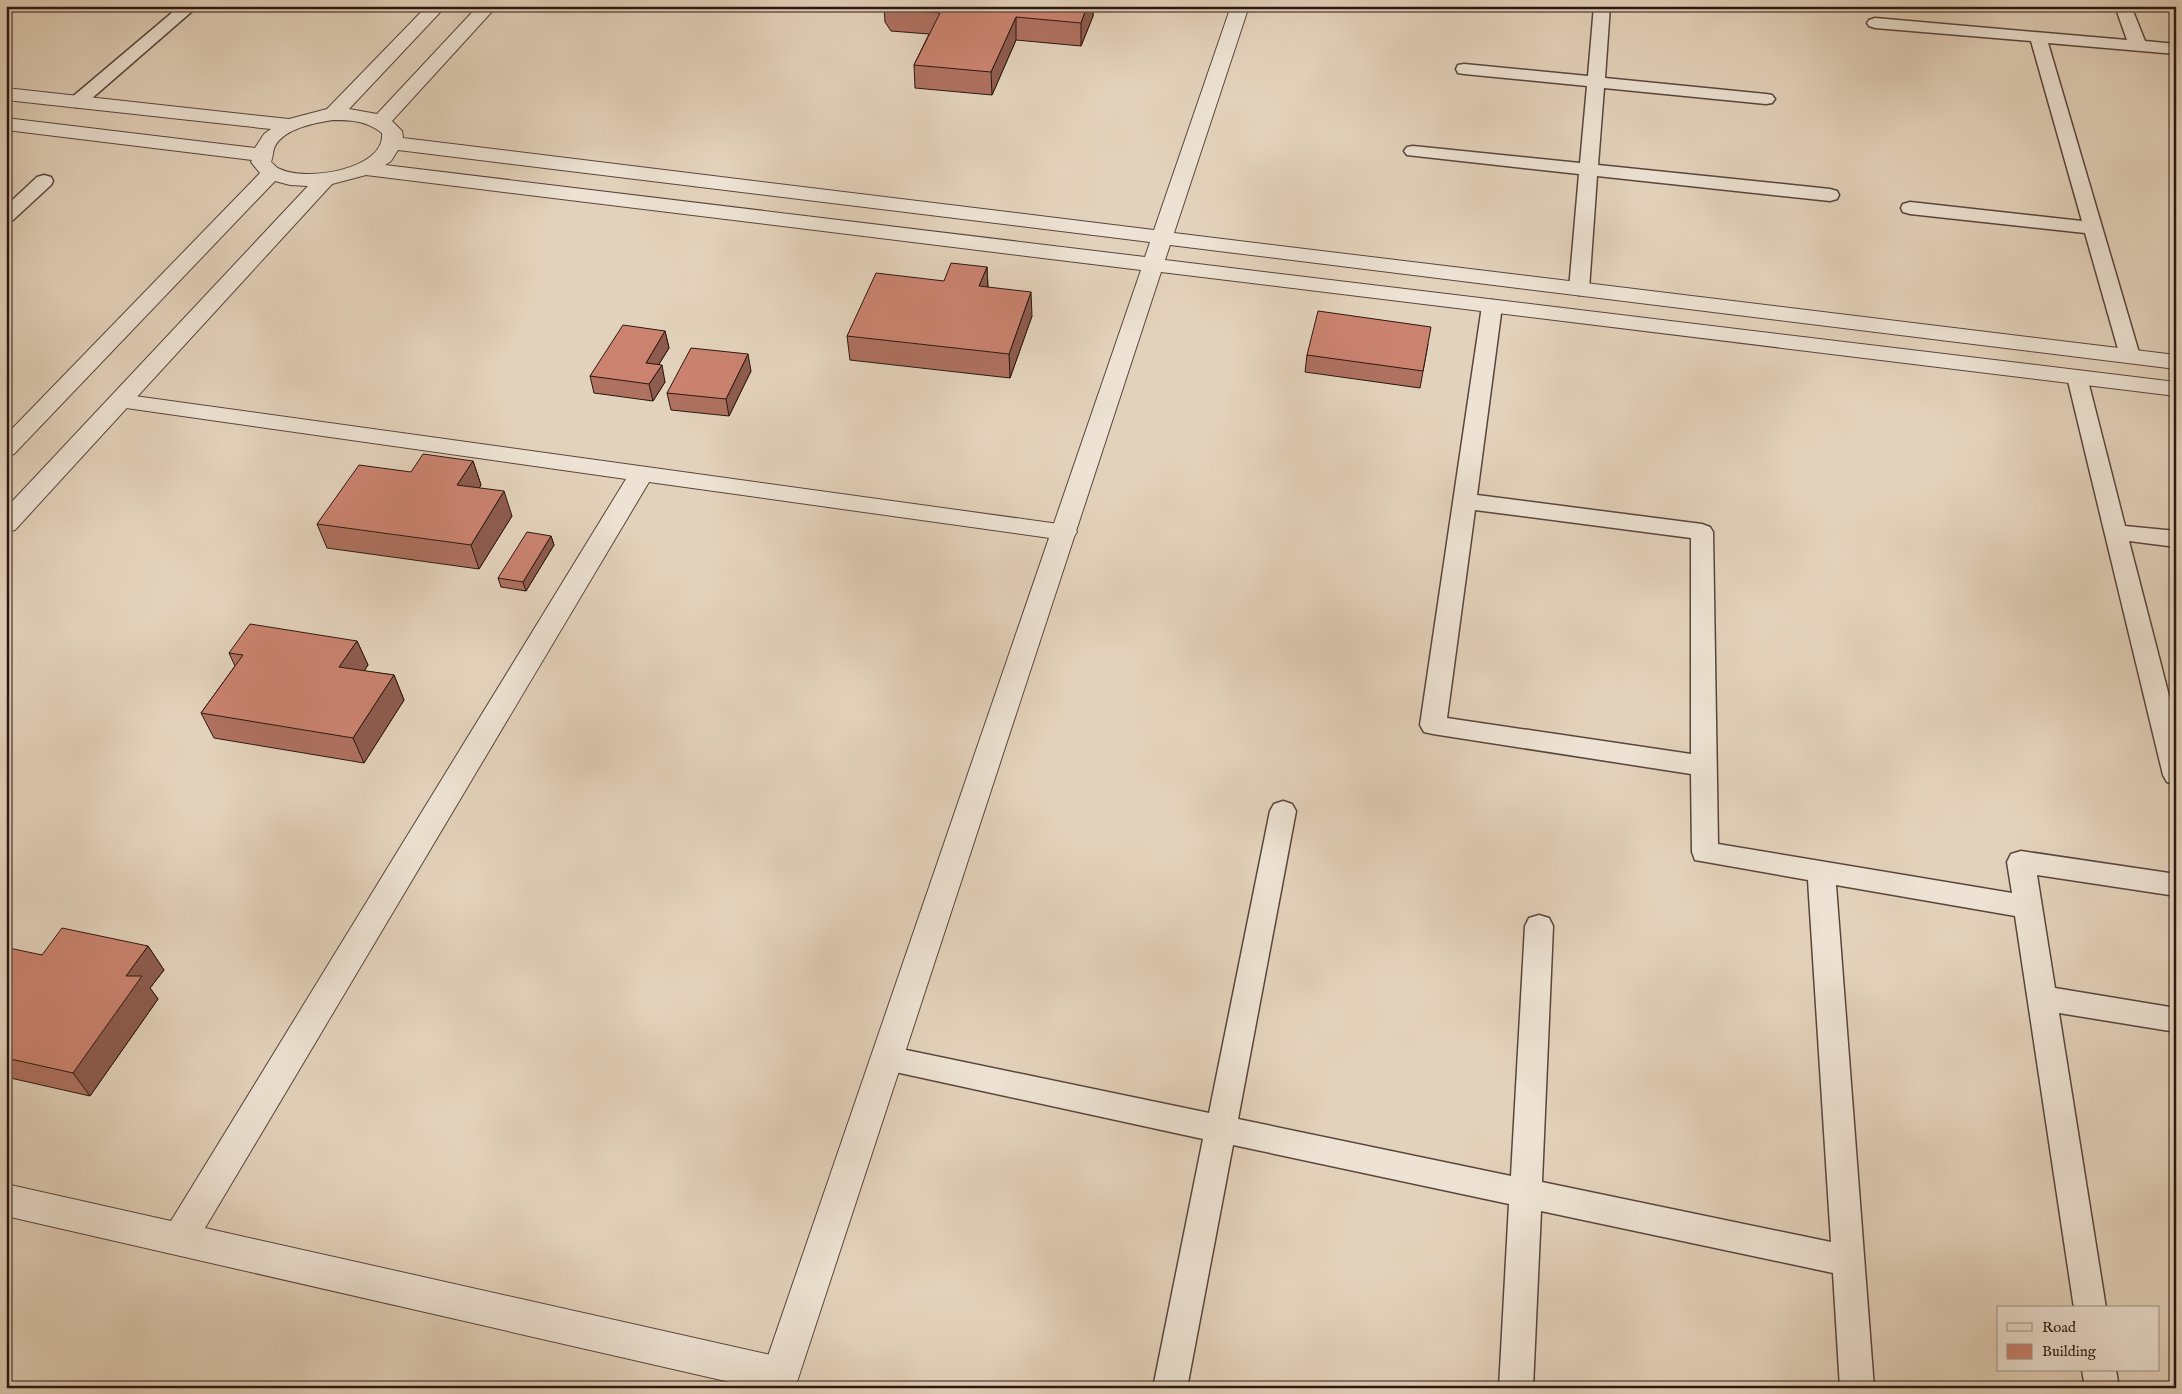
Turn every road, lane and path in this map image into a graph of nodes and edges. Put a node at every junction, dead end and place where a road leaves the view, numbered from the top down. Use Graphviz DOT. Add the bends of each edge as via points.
graph roads {
  1 [pos="190,6"];
  2 [pos="437,6"];
  3 [pos="488,6"];
  4 [pos="1240,6"];
  5 [pos="1602,6"];
  6 [pos="2123,6"];
  7 [pos="1875,23"];
  8 [pos="2038,37"];
  9 [pos="2138,46"];
  10 [pos="2176,49"];
  11 [pos="1464,69"];
  12 [pos="1596,82"];
  13 [pos="6,94"];
  14 [pos="1766,99"];
  15 [pos="77,102"];
  16 [pos="333,114"];
  17 [pos="381,121"];
  18 [pos="6,124"];
  19 [pos="290,126"];
  20 [pos="393,144"];
  21 [pos="1412,151"];
  22 [pos="265,164"];
  23 [pos="365,169"];
  24 [pos="1589,170"];
  25 [pos="44,181"];
  26 [pos="324,181"];
  27 [pos="1830,195"];
  28 [pos="1910,208"];
  29 [pos="6,216"];
  30 [pos="2093,228"];
  31 [pos="1163,238"];
  32 [pos="1154,265"];
  33 [pos="1579,289"];
  34 [pos="1492,306"];
  35 [pos="2130,356"];
  36 [pos="2176,362"];
  37 [pos="2077,377"];
  38 [pos="2176,389"];
  39 [pos="120,401"];
  40 [pos="6,448"];
  41 [pos="642,473"];
  42 [pos="1465,501"];
  43 [pos="6,524"];
  44 [pos="1064,532"];
  45 [pos="2115,532"];
  46 [pos="2176,539"];
  47 [pos="2166,695"];
  48 [pos="1704,766"];
  49 [pos="2176,775"];
  50 [pos="1283,811"];
  51 [pos="1821,871"];
  52 [pos="2176,885"];
  53 [pos="2028,906"];
  54 [pos="1539,926"];
  55 [pos="2042,998"];
  56 [pos="2176,1020"];
  57 [pos="887,1059"];
  58 [pos="1221,1129"];
  59 [pos="1526,1194"];
  60 [pos="6,1200"];
  61 [pos="179,1239"];
  62 [pos="1848,1261"];
  63 [pos="2090,1306"];
  64 [pos="2099,1372"];
  65 [pos="778,1381"];
  66 [pos="1170,1388"];
  67 [pos="1516,1388"];
  68 [pos="1857,1388"];
  69 [pos="2102,1388"];
  1 -- 15 [label="lane"];
  2 -- 16 [label="street"];
  3 -- 17 [label="street"];
  4 -- 31 [label="street"];
  5 -- 12 [label="lane"];
  6 -- 9 [label="lane"];
  7 -- 8 [label="lane"];
  8 -- 9 [label="lane"];
  8 -- 30 [label="lane"];
  9 -- 10 [label="lane"];
  11 -- 12 [label="lane"];
  12 -- 14 [label="lane"];
  12 -- 24 [label="lane"];
  13 -- 15 [label="street"];
  15 -- 19 [label="street"];
  16 -- 17 [label="street" via="363,115"];
  16 -- 19 [label="street"];
  17 -- 20 [label="street" via="392,131"];
  18 -- 22 [label="street"];
  19 -- 22 [label="street" via="271,138"];
  20 -- 23 [label="street" via="384,156"];
  20 -- 31 [label="street"];
  21 -- 24 [label="lane"];
  22 -- 26 [label="street" via="292,180"];
  22 -- 40 [label="street"];
  23 -- 26 [label="street"];
  23 -- 32 [label="street"];
  24 -- 27 [label="lane"];
  24 -- 33 [label="lane"];
  25 -- 29 [label="lane"];
  26 -- 39 [label="street"];
  28 -- 30 [label="lane"];
  30 -- 35 [label="lane"];
  31 -- 32 [label="street"];
  31 -- 33 [label="street"];
  32 -- 34 [label="street"];
  32 -- 44 [label="street"];
  33 -- 35 [label="street"];
  34 -- 37 [label="street"];
  34 -- 42 [label="lane"];
  35 -- 36 [label="street"];
  37 -- 38 [label="street"];
  37 -- 45 [label="lane"];
  39 -- 41 [label="street"];
  39 -- 43 [label="street"];
  41 -- 44 [label="street"];
  41 -- 61 [label="street"];
  42 -- 48 [label="lane" via="1702,532"];
  42 -- 48 [label="lane" via="1433,725"];
  44 -- 57 [label="street"];
  45 -- 46 [label="lane"];
  45 -- 47 [label="lane"];
  47 -- 49 [label="lane"];
  48 -- 51 [label="lane" via="1705,852"];
  50 -- 58 [label="lane"];
  51 -- 53 [label="lane"];
  51 -- 62 [label="lane"];
  52 -- 53 [label="lane" via="2021,862"];
  53 -- 55 [label="lane"];
  54 -- 59 [label="lane"];
  55 -- 56 [label="lane"];
  55 -- 63 [label="lane"];
  57 -- 58 [label="lane"];
  57 -- 65 [label="street"];
  58 -- 59 [label="lane"];
  58 -- 66 [label="lane"];
  59 -- 62 [label="lane"];
  59 -- 67 [label="lane"];
  60 -- 61 [label="street"];
  61 -- 65 [label="street"];
  62 -- 68 [label="lane"];
  64 -- 69 [label="lane"];
}
